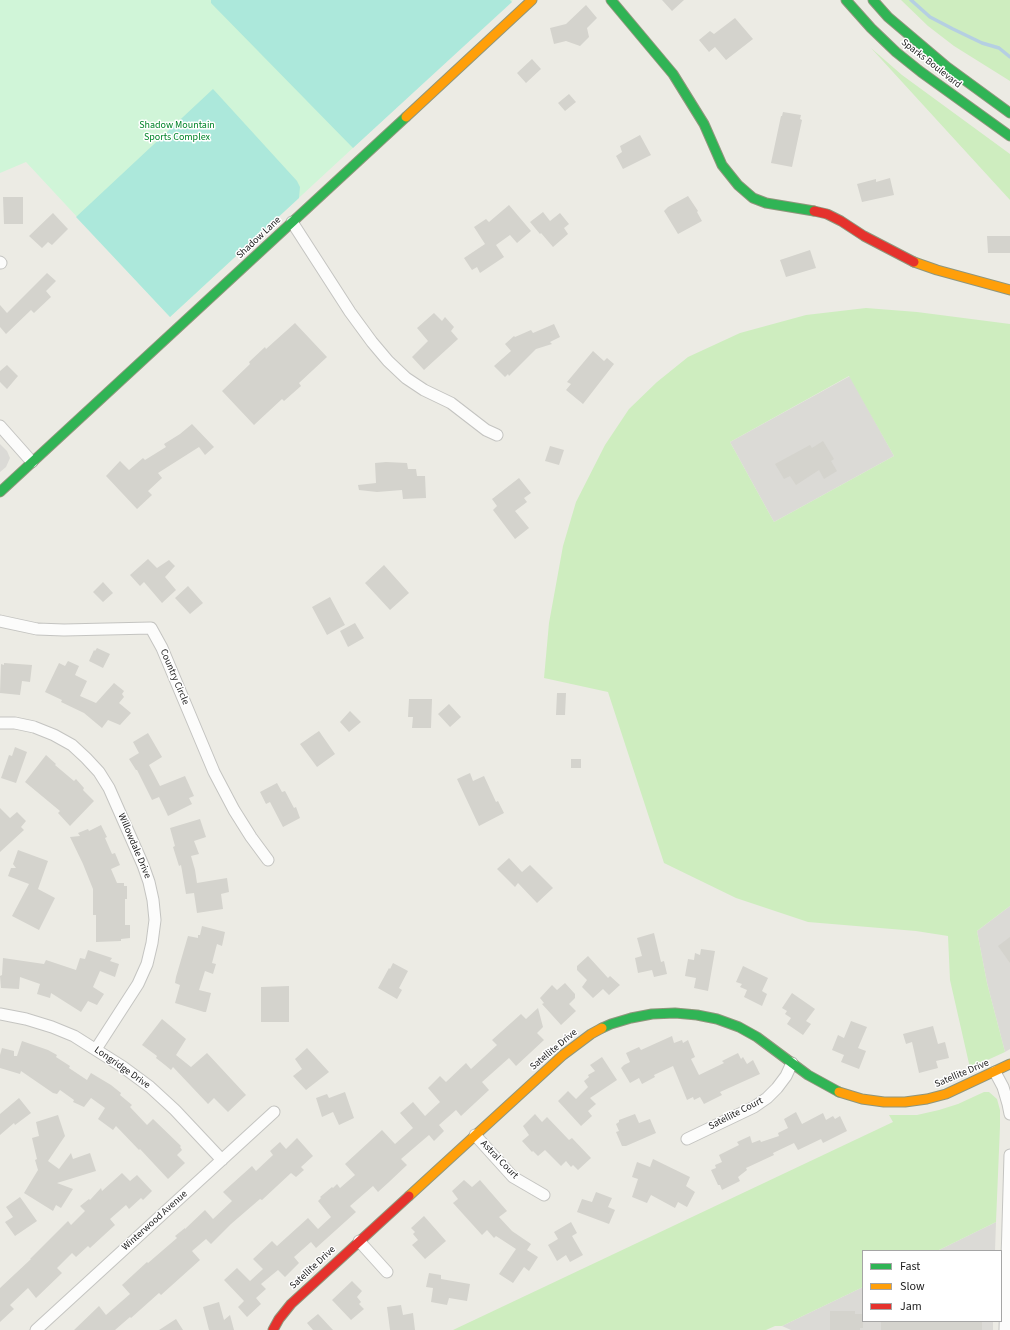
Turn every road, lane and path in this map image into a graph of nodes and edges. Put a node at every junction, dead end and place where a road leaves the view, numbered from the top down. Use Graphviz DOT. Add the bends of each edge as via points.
graph roads {
  1 [pos="532,0"];
  2 [pos="611,0"];
  3 [pos="846,0"];
  4 [pos="873,0"];
  5 [pos="962,102"];
  6 [pos="1010,112"];
  7 [pos="1010,128"];
  8 [pos="1010,136"];
  9 [pos="292,222"];
  10 [pos="1010,290"];
  11 [pos="0,426"];
  12 [pos="497,435"];
  13 [pos="32,462"];
  14 [pos="0,492"];
  15 [pos="0,621"];
  16 [pos="0,723"];
  17 [pos="268,860"];
  18 [pos="0,1014"];
  19 [pos="96,1049"];
  20 [pos="792,1063"];
  21 [pos="1010,1064"];
  22 [pos="995,1072"];
  23 [pos="274,1112"];
  24 [pos="1010,1114"];
  25 [pos="475,1135"];
  26 [pos="687,1139"];
  27 [pos="1010,1155"];
  28 [pos="222,1160"];
  29 [pos="544,1195"];
  30 [pos="359,1241"];
  31 [pos="387,1272"];
  32 [pos="36,1330"];
  33 [pos="273,1330"];
  34 [pos="1005,1330"];
  1 -- 9 [label="street, Shadow Lane"];
  2 -- 10 [label="street" via="673,74 704,124 722,165 752,198 827,214 910,261"];
  3 -- 5 [label="street, Sparks Boulevard" via="896,52"];
  4 -- 6 [label="street, Sparks Boulevard" via="888,17 947,67"];
  5 -- 7 [label="street"];
  5 -- 8 [label="street, Sparks Boulevard"];
  9 -- 12 [label="street" via="350,312 388,361 406,378 451,403 486,430"];
  9 -- 13 [label="street, Shadow Lane"];
  11 -- 13 [label="street"];
  13 -- 14 [label="street, Shadow Lane"];
  15 -- 17 [label="street, Country Circle" via="37,629 57,630 151,628 221,785 234,810"];
  16 -- 19 [label="street, Willowdale Drive" via="34,727 54,735 72,745 86,758 109,788 150,882 155,920 147,964 138,984"];
  18 -- 19 [label="street, Longridge Drive" via="52,1027"];
  19 -- 28 [label="street, Longridge Drive" via="150,1087"];
  20 -- 22 [label="street, Satellite Drive" via="844,1094 884,1102 906,1102 946,1094"];
  20 -- 25 [label="street, Satellite Drive" via="757,1037 717,1019 675,1013 631,1018 612,1024 574,1046"];
  20 -- 26 [label="street, Satellite Court" via="786,1076 767,1098 754,1107"];
  21 -- 22 [label="street, Satellite Drive"];
  22 -- 24 [label="street" via="1003,1087"];
  23 -- 28 [label="street, Winterwood Avenue"];
  25 -- 29 [label="street, Astral Court" via="513,1177"];
  25 -- 30 [label="street, Satellite Drive"];
  27 -- 34 [label="street"];
  28 -- 32 [label="street, Winterwood Avenue"];
  30 -- 31 [label="street"];
  30 -- 33 [label="street, Satellite Drive" via="291,1304"];
}
